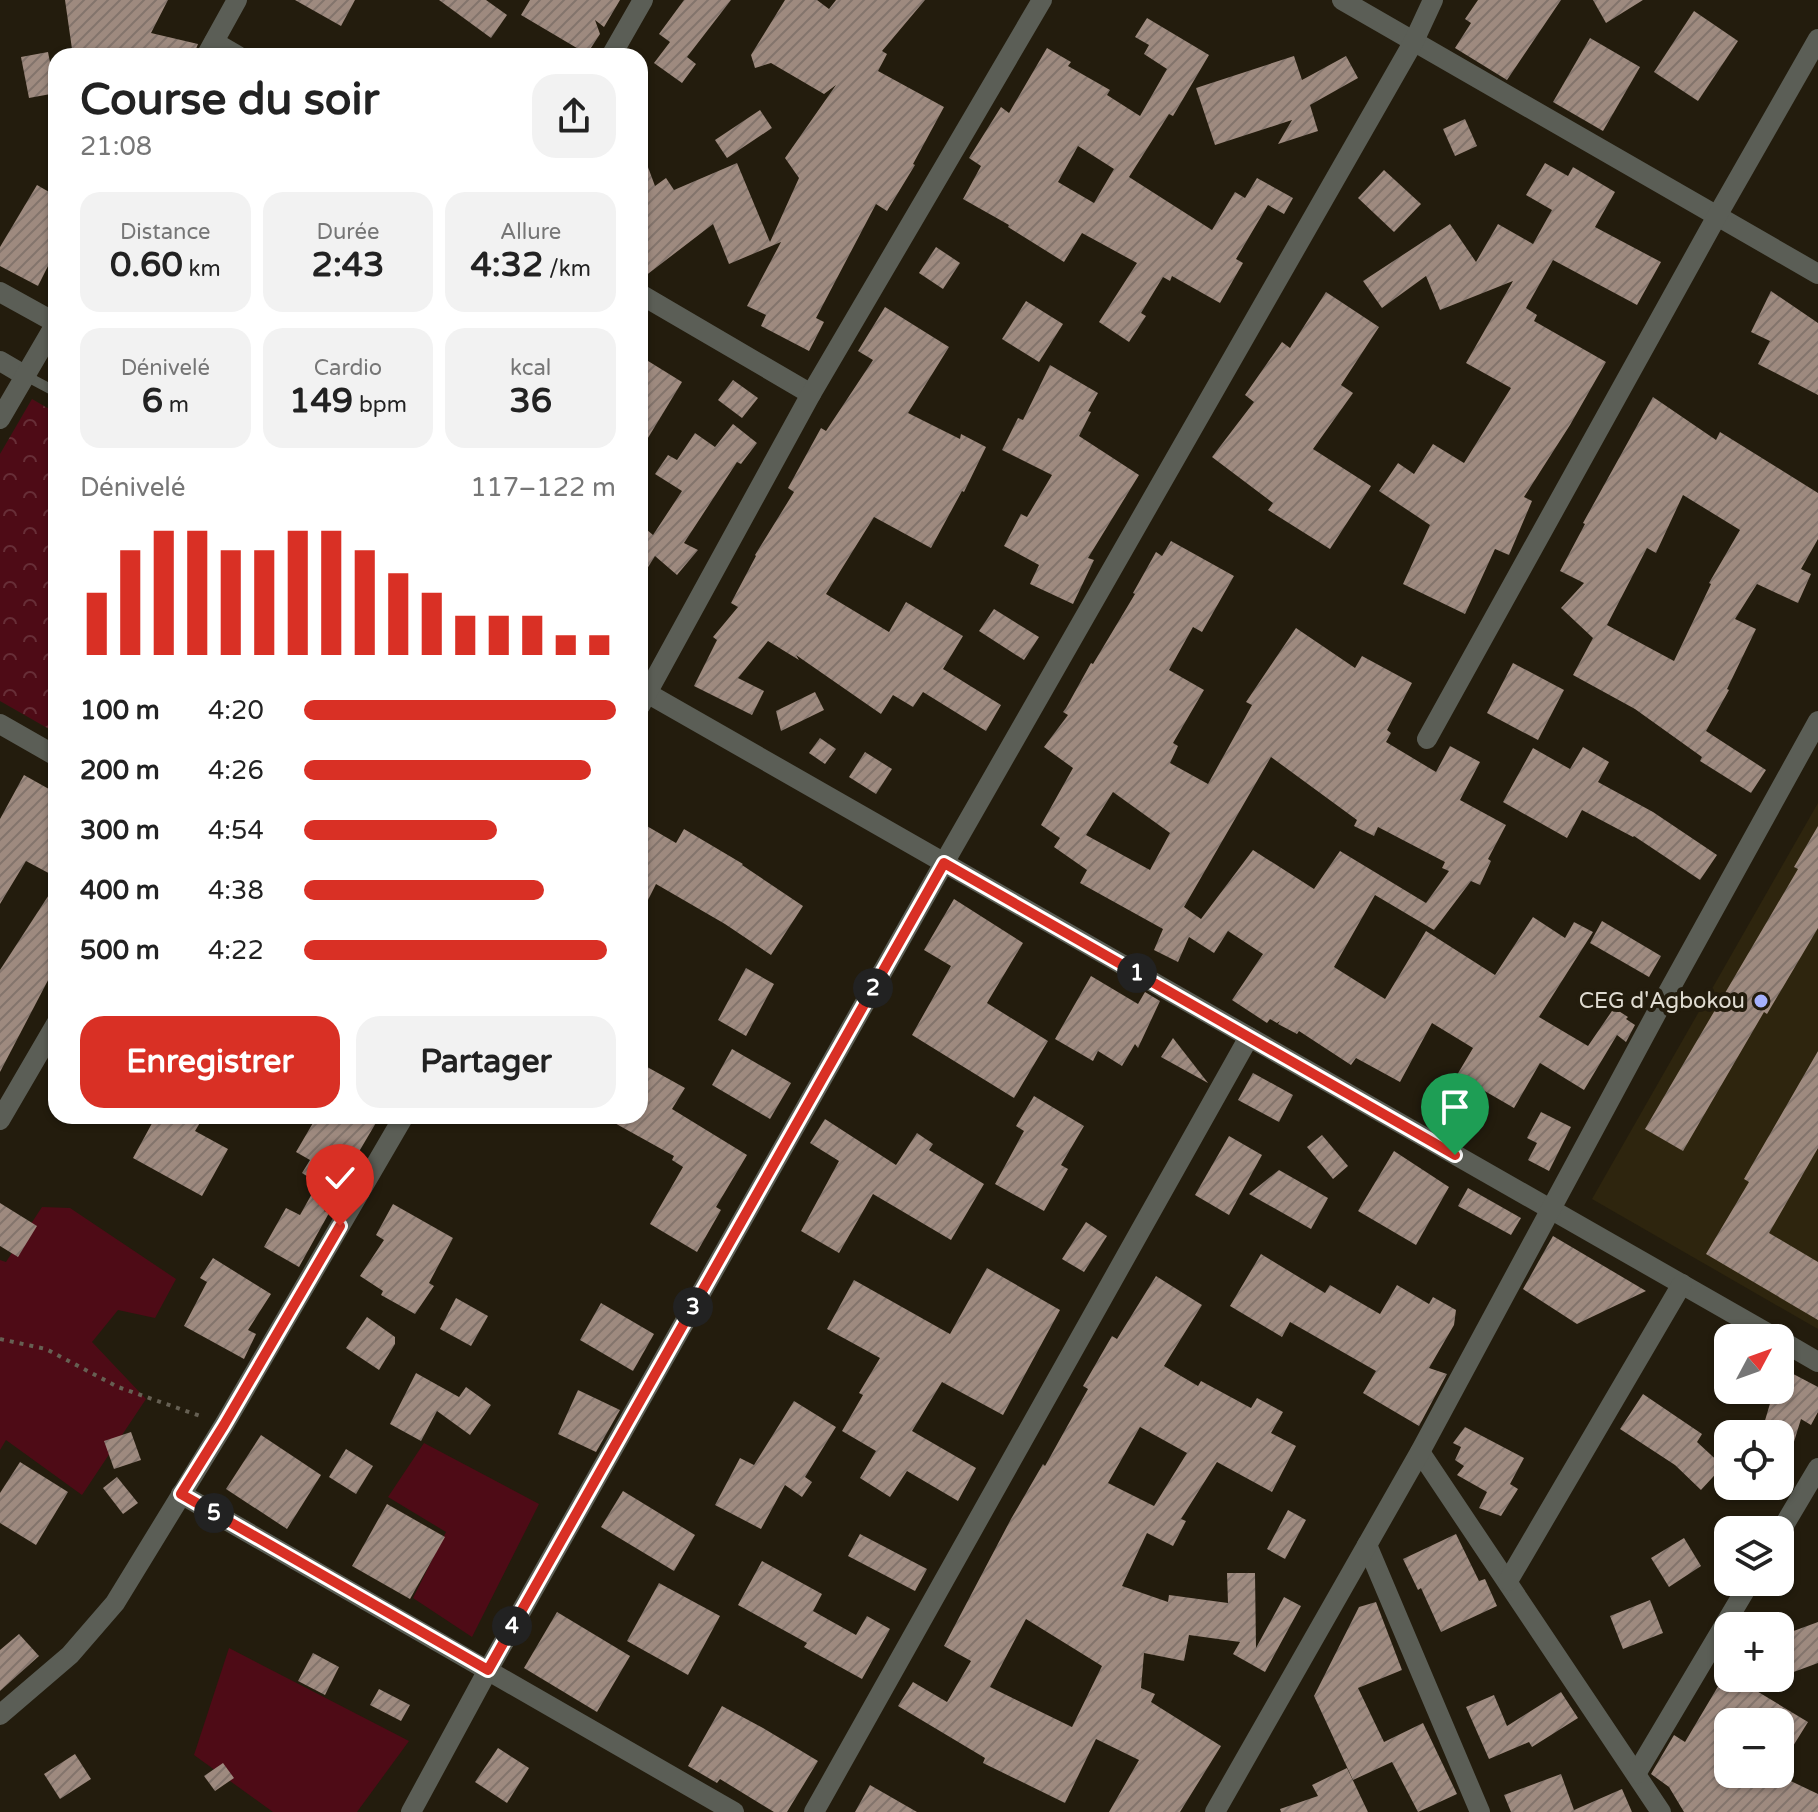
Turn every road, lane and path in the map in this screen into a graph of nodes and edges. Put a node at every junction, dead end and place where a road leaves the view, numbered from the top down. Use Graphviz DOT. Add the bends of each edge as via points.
graph roads {
  1 [pos="237,0"];
  2 [pos="643,0"];
  3 [pos="1042,0"];
  4 [pos="1342,0"];
  5 [pos="1433,0"];
  6 [pos="1818,39"];
  7 [pos="1414,41"];
  8 [pos="211,48"];
  9 [pos="616,48"];
  10 [pos="1717,216"];
  11 [pos="1818,274"];
  12 [pos="0,292"];
  13 [pos="648,299"];
  14 [pos="48,319"];
  15 [pos="48,336"];
  16 [pos="0,361"];
  17 [pos="24,375"];
  18 [pos="48,388"];
  19 [pos="811,394"];
  20 [pos="0,419"];
  21 [pos="648,685"];
  22 [pos="648,699"];
  23 [pos="1818,721"];
  24 [pos="0,724"];
  25 [pos="1427,739"];
  26 [pos="48,751"];
  27 [pos="944,863"];
  28 [pos="1249,1037"];
  29 [pos="48,1038"];
  30 [pos="0,1120"];
  31 [pos="399,1124"];
  32 [pos="1550,1209"];
  33 [pos="1682,1284"];
  34 [pos="1752,1324"];
  35 [pos="0,1339"];
  36 [pos="1794,1348"];
  37 [pos="1818,1362"];
  38 [pos="224,1425"];
  39 [pos="1420,1452"];
  40 [pos="1818,1468"];
  41 [pos="181,1494"];
  42 [pos="1790,1516"];
  43 [pos="1367,1545"];
  44 [pos="1508,1581"];
  45 [pos="1742,1596"];
  46 [pos="488,1670"];
  47 [pos="0,1715"];
  48 [pos="1636,1774"];
  49 [pos="1227,1790"];
  50 [pos="411,1812"];
  51 [pos="734,1812"];
  52 [pos="814,1812"];
  53 [pos="1215,1812"];
  54 [pos="1236,1812"];
  55 [pos="1480,1812"];
  56 [pos="1661,1812"];
  1 -- 8 [label="street"];
  2 -- 9 [label="street"];
  3 -- 19 [label="street"];
  4 -- 7 [label="street"];
  5 -- 7 [label="street"];
  6 -- 10 [label="street"];
  7 -- 10 [label="street"];
  7 -- 27 [label="street"];
  10 -- 11 [label="street"];
  10 -- 25 [label="street"];
  12 -- 14 [label="street"];
  13 -- 19 [label="street"];
  15 -- 17 [label="street"];
  16 -- 17 [label="street"];
  17 -- 18 [label="lane"];
  17 -- 20 [label="street"];
  19 -- 21 [label="street"];
  22 -- 27 [label="street"];
  23 -- 32 [label="street"];
  24 -- 26 [label="street"];
  27 -- 28 [label="street"];
  27 -- 46 [label="street"];
  28 -- 32 [label="street"];
  28 -- 52 [label="street"];
  29 -- 30 [label="street"];
  31 -- 38 [label="street"];
  32 -- 33 [label="street"];
  32 -- 39 [label="street"];
  33 -- 34 [label="street"];
  33 -- 44 [label="street"];
  35 -- 38 [label="path" via="46,1349 118,1387"];
  36 -- 37 [label="street"];
  38 -- 41 [label="street"];
  39 -- 43 [label="street"];
  39 -- 44 [label="street"];
  40 -- 42 [label="street"];
  41 -- 46 [label="street"];
  41 -- 47 [label="street" via="115,1603 70,1655"];
  43 -- 49 [label="street"];
  43 -- 55 [label="street"];
  44 -- 48 [label="street"];
  45 -- 48 [label="street"];
  46 -- 50 [label="street"];
  46 -- 51 [label="street"];
  48 -- 56 [label="street"];
  49 -- 53 [label="street"];
  49 -- 54 [label="street"];
}
